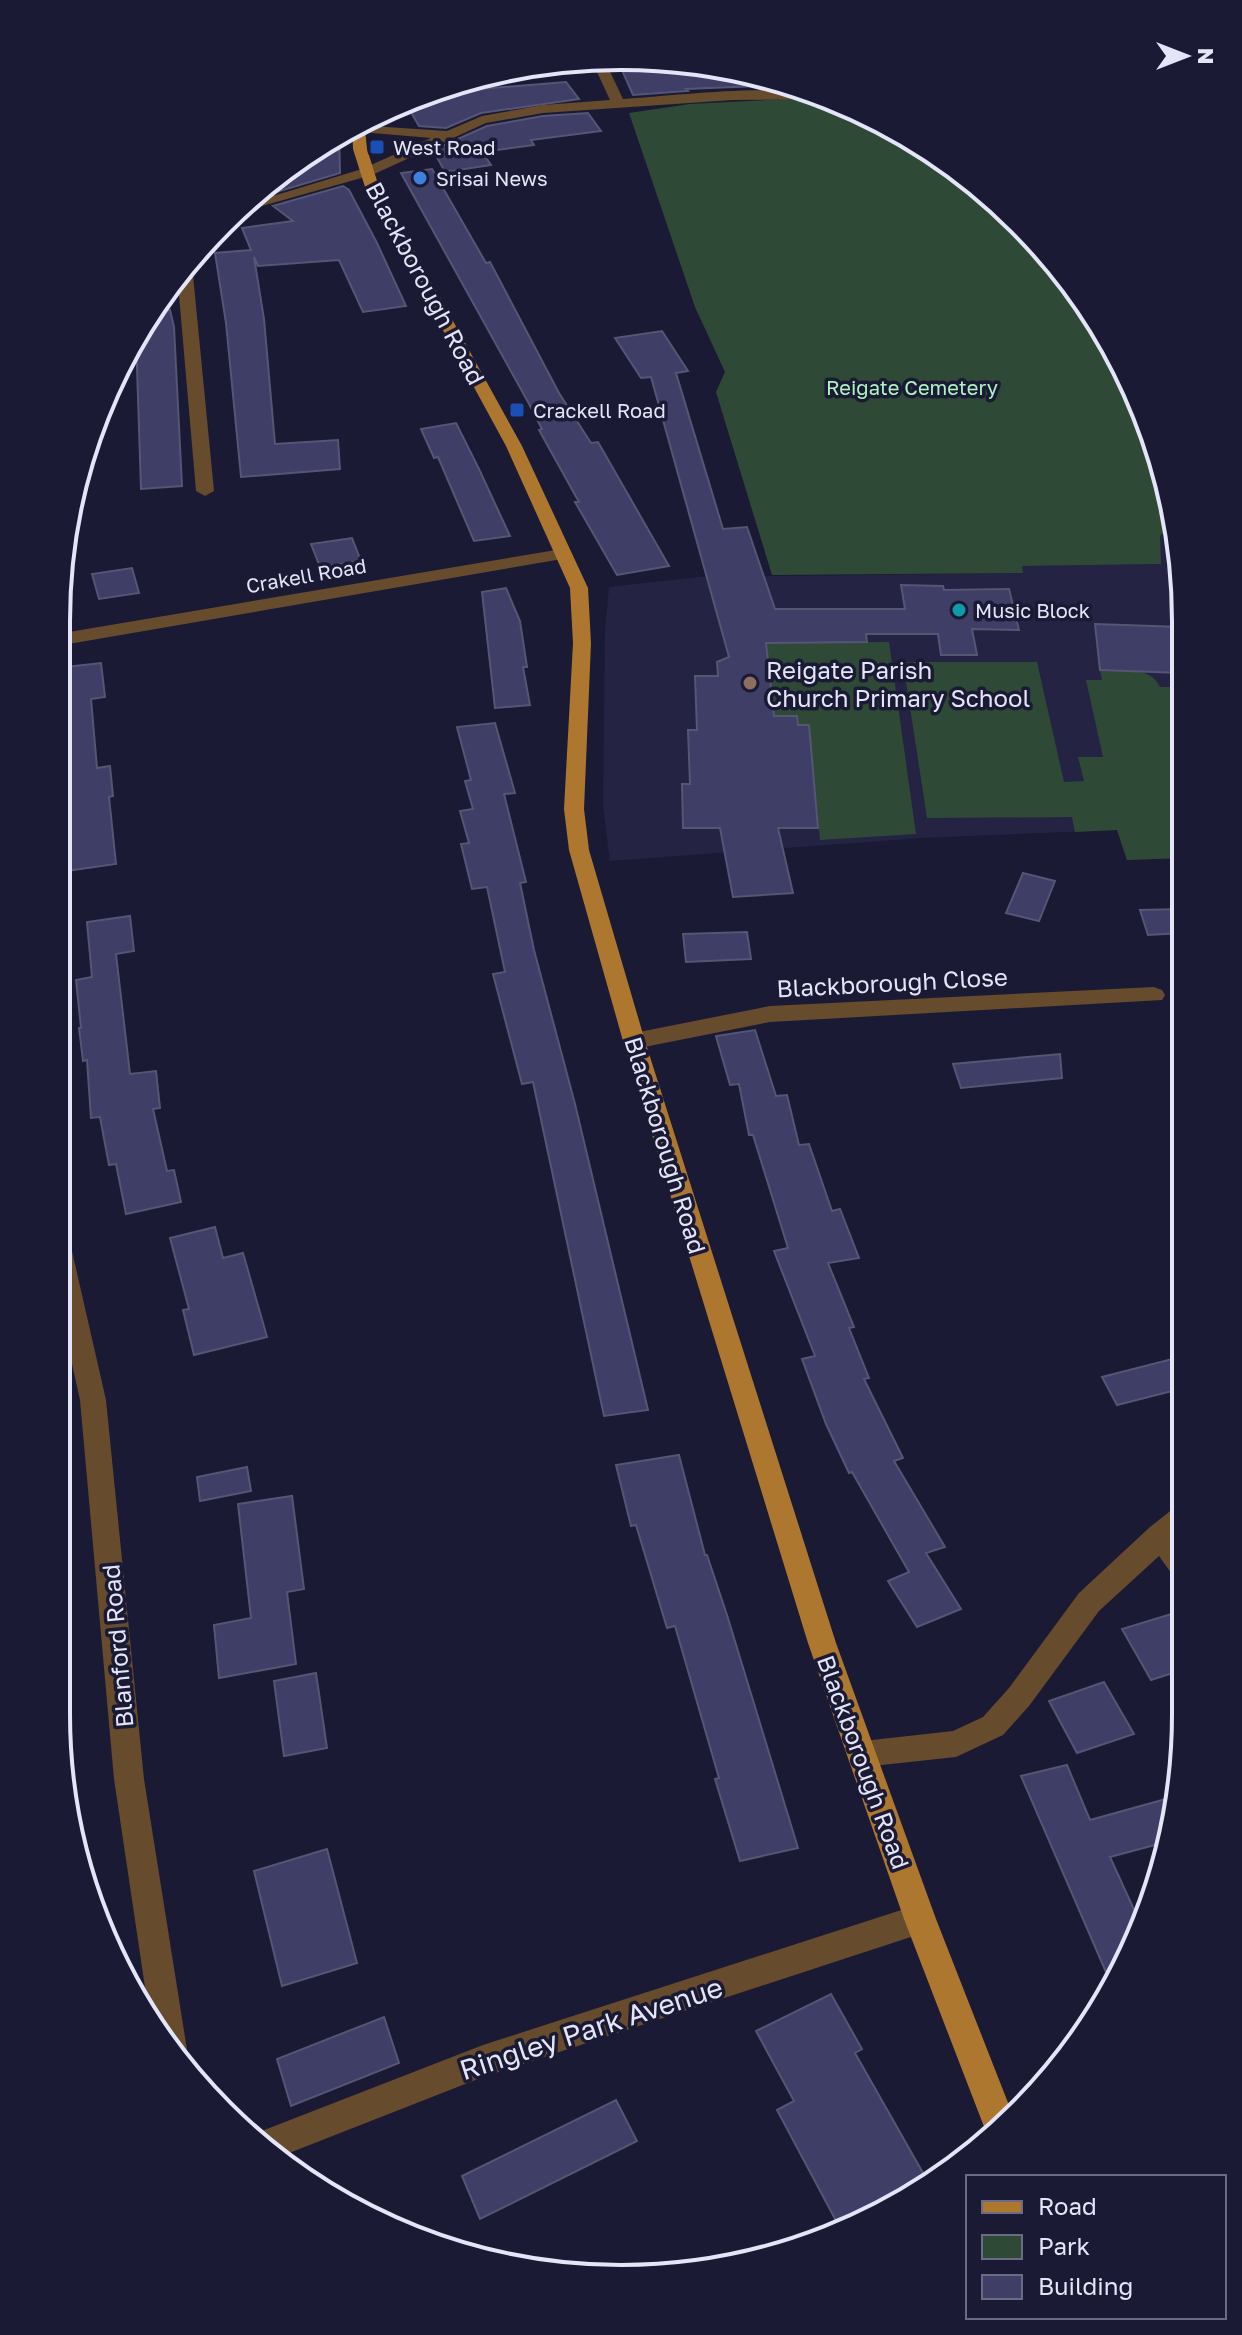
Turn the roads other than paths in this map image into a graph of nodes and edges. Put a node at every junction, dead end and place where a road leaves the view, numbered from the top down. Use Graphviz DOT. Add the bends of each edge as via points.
graph roads {
  1 [pos="602,71"];
  2 [pos="790,97"];
  3 [pos="618,103"];
  4 [pos="377,127"];
  5 [pos="449,135"];
  6 [pos="360,136"];
  7 [pos="367,172"];
  8 [pos="262,204"];
  9 [pos="186,284"];
  10 [pos="205,491"];
  11 [pos="562,554"];
  12 [pos="70,638"];
  13 [pos="1154,995"];
  14 [pos="634,1041"];
  15 [pos="70,1296"];
  16 [pos="1172,1526"];
  17 [pos="1160,1535"];
  18 [pos="1172,1552"];
  19 [pos="863,1754"];
  20 [pos="920,1919"];
  21 [pos="167,2026"];
  22 [pos="997,2117"];
  23 [pos="275,2142"];
  1 -- 3 [label="street"];
  2 -- 3 [label="street"];
  3 -- 5 [label="street" via="506,113"];
  4 -- 5 [label="street"];
  5 -- 7 [label="street"];
  6 -- 7 [label="main road"];
  7 -- 8 [label="street"];
  7 -- 11 [label="main road, Blackborough Road" via="514,446"];
  9 -- 10 [label="street"];
  11 -- 12 [label="street, Crakell Road"];
  11 -- 14 [label="main road, Blackborough Road" via="579,588 582,621 574,809 579,850"];
  13 -- 14 [label="street, Blackborough Close" via="770,1014"];
  14 -- 19 [label="main road, Blackborough Road" via="822,1643"];
  15 -- 21 [label="street, Blanford Road" via="93,1400 129,1779"];
  16 -- 17 [label="street"];
  17 -- 18 [label="street"];
  17 -- 19 [label="street" via="1089,1602 993,1726 956,1744"];
  19 -- 20 [label="main road, Blackborough Road"];
  20 -- 22 [label="main road, Blackborough Road"];
  20 -- 23 [label="street, Ringley Park Avenue" via="483,2061"];
}
